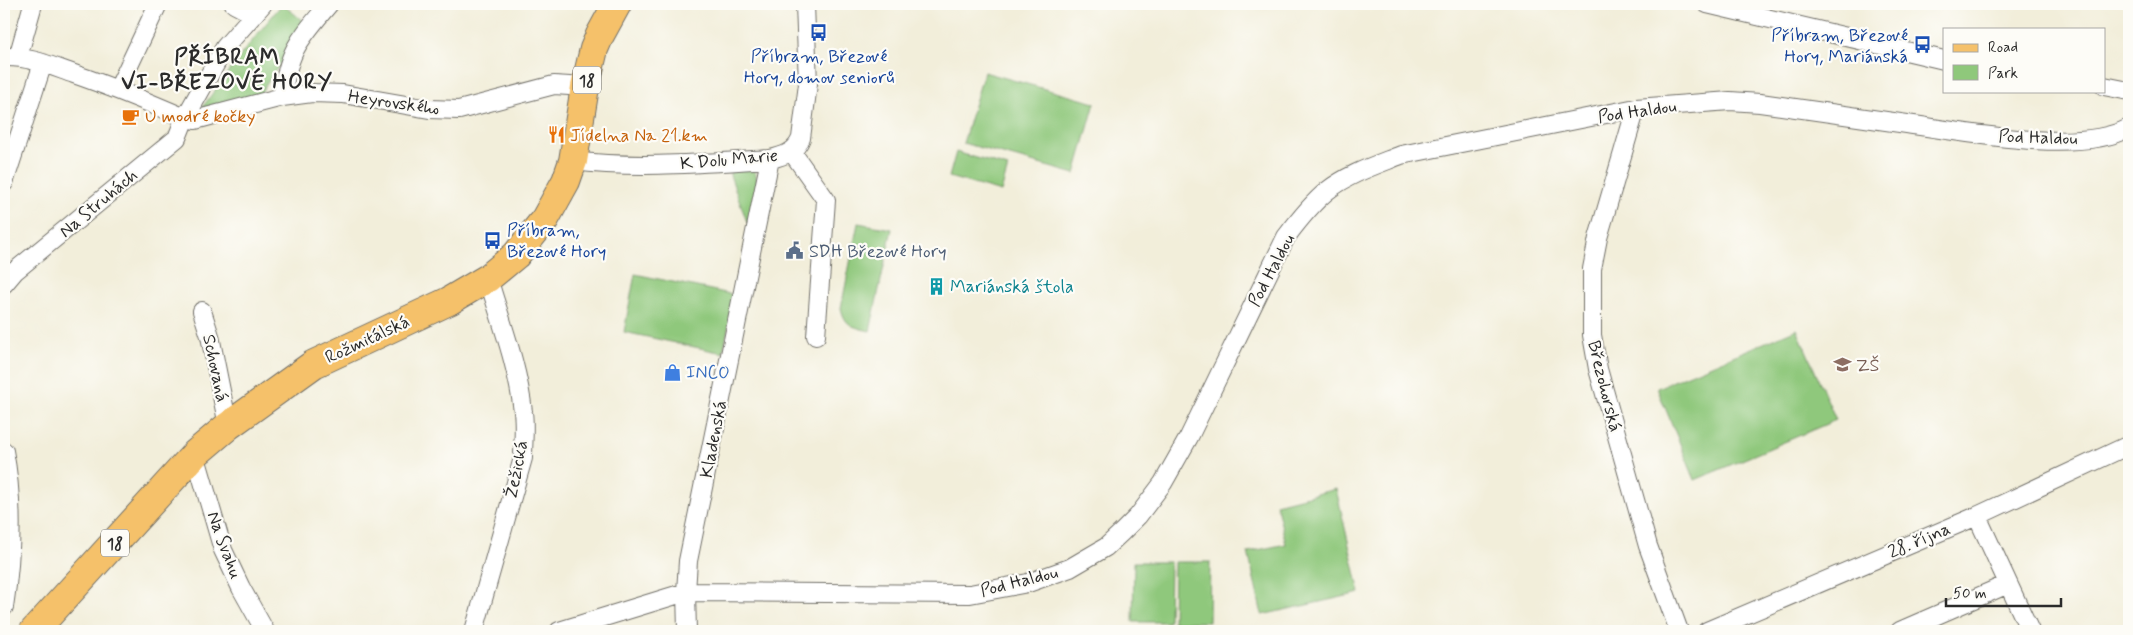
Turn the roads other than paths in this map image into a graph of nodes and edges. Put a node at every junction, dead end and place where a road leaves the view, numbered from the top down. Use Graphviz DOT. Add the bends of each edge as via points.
graph roads {
  1 [pos="33,4"];
  2 [pos="158,4"];
  3 [pos="234,4"];
  4 [pos="328,4"];
  5 [pos="617,4"];
  6 [pos="805,4"];
  7 [pos="1707,4"];
  8 [pos="258,9"];
  9 [pos="11,57"];
  10 [pos="1943,60"];
  11 [pos="43,63"];
  12 [pos="2129,84"];
  13 [pos="2106,85"];
  14 [pos="2106,85"];
  15 [pos="585,87"];
  16 [pos="118,89"];
  17 [pos="2129,91"];
  18 [pos="282,97"];
  19 [pos="1636,108"];
  20 [pos="185,118"];
  21 [pos="2129,128"];
  22 [pos="792,152"];
  23 [pos="770,159"];
  24 [pos="573,161"];
  25 [pos="4,183"];
  26 [pos="488,278"];
  27 [pos="4,284"];
  28 [pos="202,311"];
  29 [pos="816,336"];
  30 [pos="228,426"];
  31 [pos="2129,445"];
  32 [pos="4,451"];
  33 [pos="195,454"];
  34 [pos="1977,516"];
  35 [pos="2008,584"];
  36 [pos="686,592"];
  37 [pos="4,607"];
  38 [pos="34,631"];
  39 [pos="265,631"];
  40 [pos="474,631"];
  41 [pos="559,631"];
  42 [pos="687,631"];
  43 [pos="1679,631"];
  44 [pos="1707,631"];
  45 [pos="1900,631"];
  46 [pos="2030,631"];
  1 -- 9 [label="street"];
  2 -- 16 [label="street"];
  3 -- 8 [label="street"];
  4 -- 18 [label="street" via="292,52"];
  5 -- 15 [label="main road, Rožmitálská / 18" via="597,42"];
  6 -- 22 [label="street, K Dolu Marie" via="808,84 801,138"];
  7 -- 10 [label="street"];
  8 -- 20 [label="street, Na Struhách" via="225,47"];
  9 -- 11 [label="street, Heyrovského"];
  11 -- 16 [label="street, Heyrovského"];
  11 -- 25 [label="street"];
  12 -- 13 [label="street"];
  14 -- 17 [label="street"];
  15 -- 18 [label="street, Heyrovského" via="554,85 459,110 430,109 343,94"];
  15 -- 24 [label="main road, Rožmitálská / 18"];
  16 -- 20 [label="street, Heyrovského"];
  18 -- 20 [label="street, Heyrovského" via="206,119"];
  19 -- 21 [label="street, Pod Haldou" via="1730,101 1996,137 2056,140 2092,139"];
  19 -- 36 [label="street, Pod Haldou" via="1401,155 1328,190 1286,237 1163,483 1138,516 1106,547 1070,568 1028,583 970,594"];
  19 -- 43 [label="street, Březohorská" via="1598,238 1592,269 1592,335 1598,370 1648,546"];
  20 -- 27 [label="street, Na Struhách" via="176,138 15,271"];
  22 -- 23 [label="street, K Dolu Marie"];
  22 -- 29 [label="street" via="826,200"];
  23 -- 24 [label="street, K Dolu Marie" via="644,164"];
  23 -- 36 [label="street, Kladenská" via="688,561"];
  24 -- 26 [label="main road, Rožmitálská / 18" via="558,198 532,237"];
  26 -- 30 [label="main road, Rožmitálská / 18" via="432,309 314,364"];
  26 -- 40 [label="street, Žežická" via="518,380 524,435 522,458"];
  28 -- 30 [label="street, Schovaná"];
  30 -- 33 [label="main road, Rožmitálská / 18"];
  31 -- 34 [label="street, 28. října"];
  32 -- 37 [label="street" via="11,499"];
  33 -- 38 [label="main road, Rožmitálská / 18"];
  33 -- 39 [label="street, Na Svahu" via="223,550"];
  34 -- 35 [label="street"];
  34 -- 44 [label="street, 28. října"];
  35 -- 45 [label="street"];
  35 -- 46 [label="street"];
  36 -- 41 [label="street, Pod Haldou"];
  36 -- 42 [label="street, Kladenská"];
}
